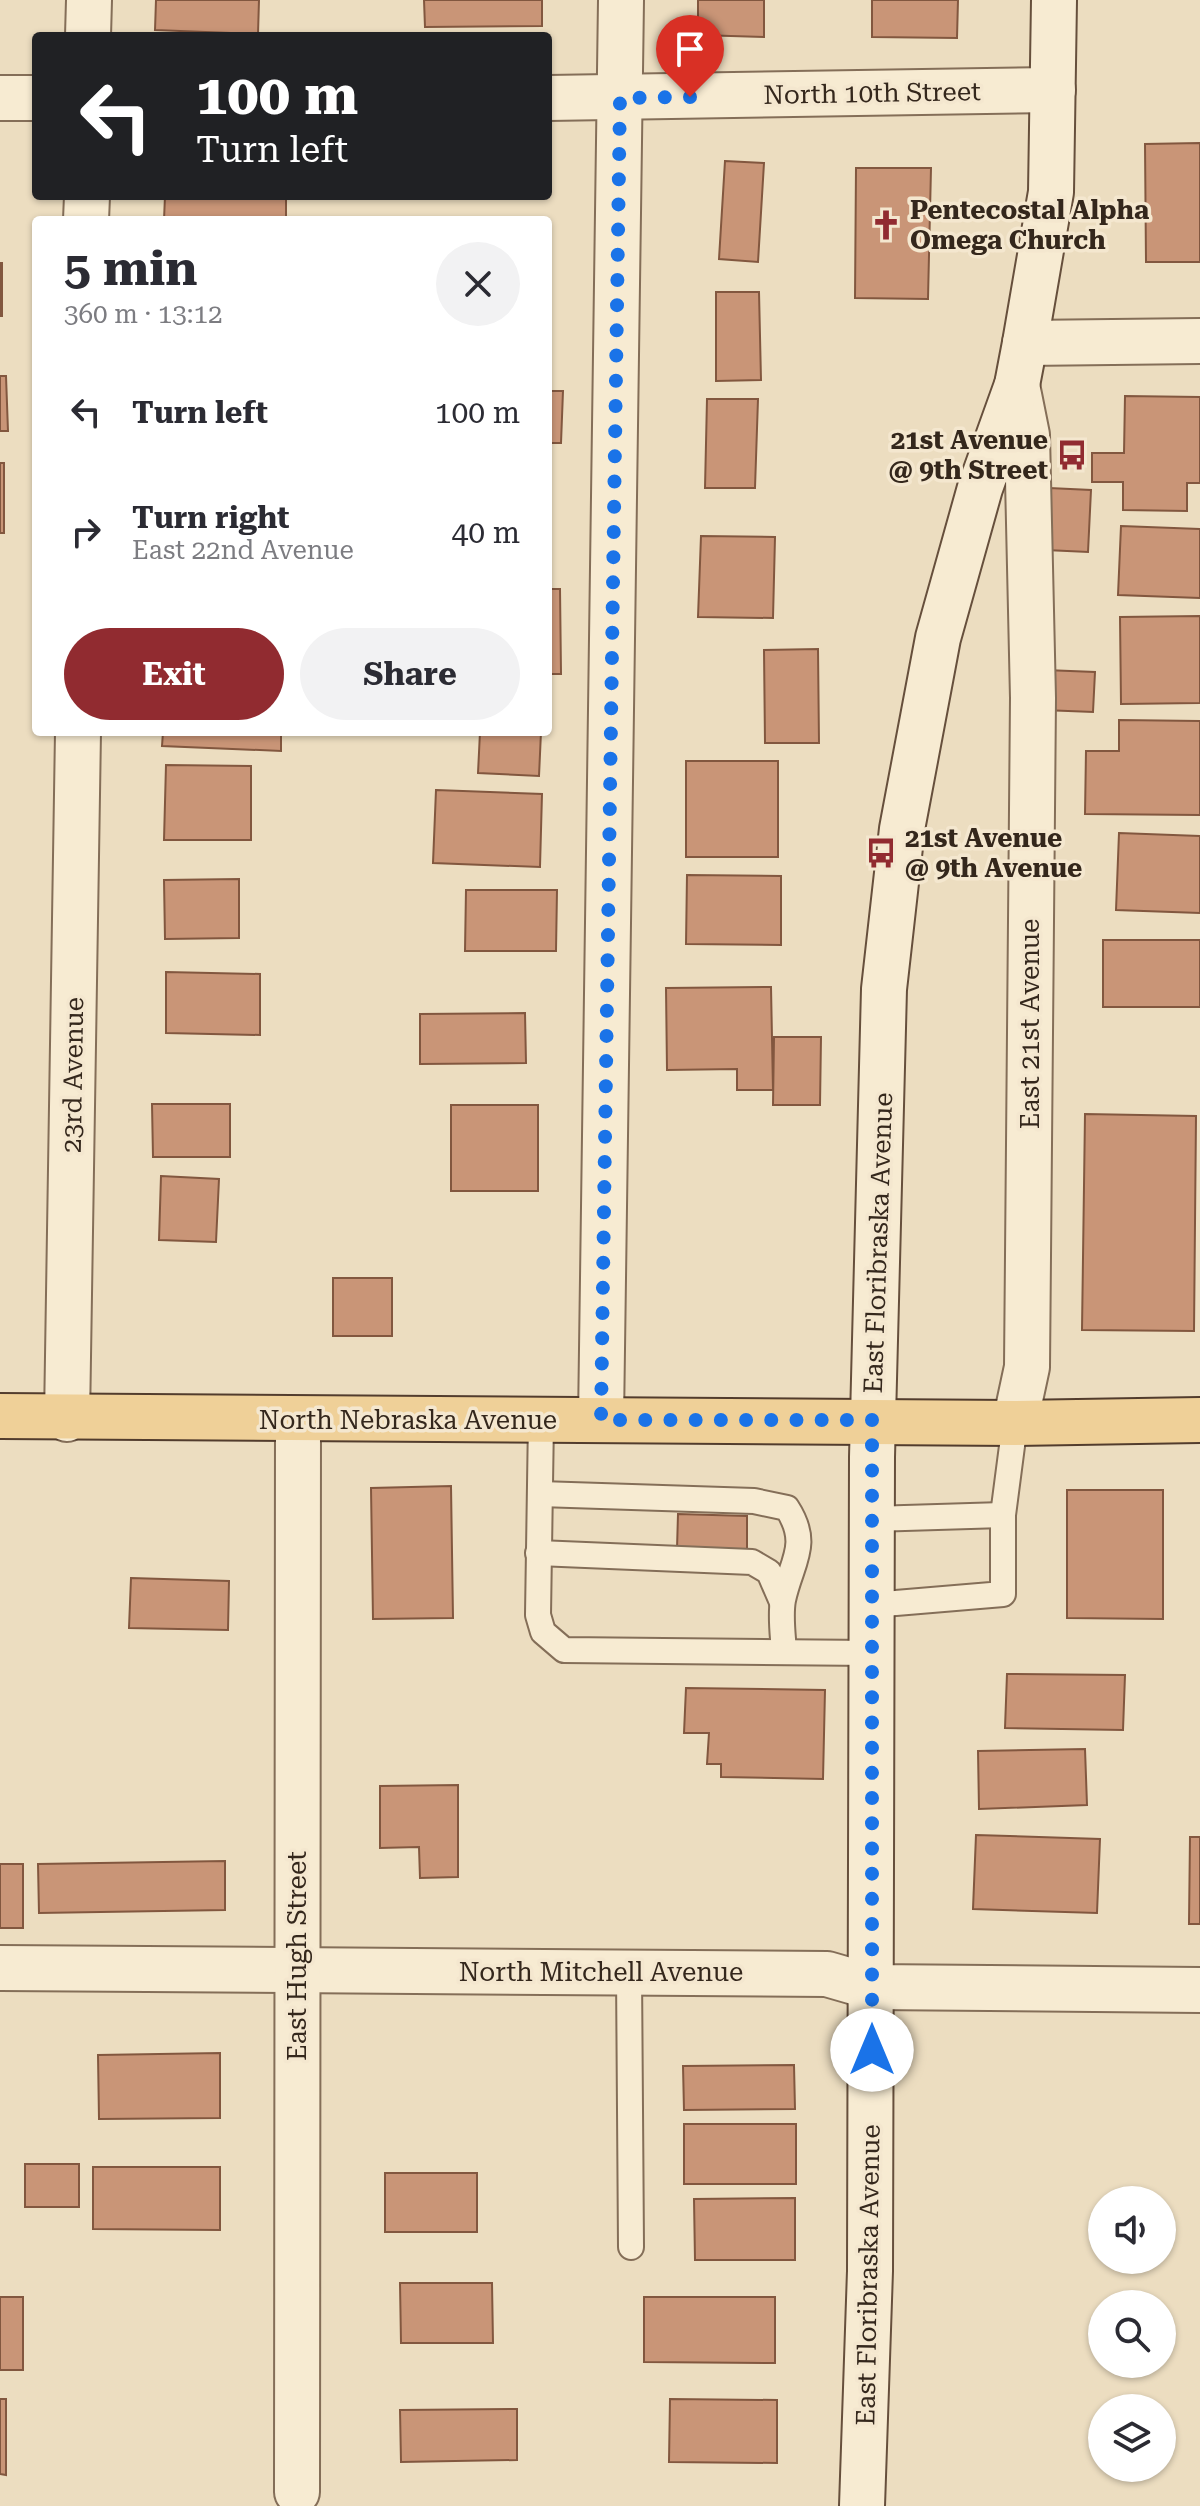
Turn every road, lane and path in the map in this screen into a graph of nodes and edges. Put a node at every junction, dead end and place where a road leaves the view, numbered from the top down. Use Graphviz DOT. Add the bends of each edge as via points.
graph roads {
  1 [pos="89,0"];
  2 [pos="621,0"];
  3 [pos="1054,0"];
  4 [pos="88,32"];
  5 [pos="1053,90"];
  6 [pos="0,98"];
  7 [pos="32,98"];
  8 [pos="552,98"];
  9 [pos="620,98"];
  10 [pos="1200,341"];
  11 [pos="1025,343"];
  12 [pos="1017,385"];
  13 [pos="78,736"];
  14 [pos="0,1416"];
  15 [pos="67,1419"];
  16 [pos="298,1420"];
  17 [pos="541,1420"];
  18 [pos="601,1420"];
  19 [pos="872,1420"];
  20 [pos="1200,1420"];
  21 [pos="1015,1423"];
  22 [pos="540,1494"];
  23 [pos="1003,1515"];
  24 [pos="872,1519"];
  25 [pos="538,1553"];
  26 [pos="782,1602"];
  27 [pos="872,1605"];
  28 [pos="784,1652"];
  29 [pos="872,1653"];
  30 [pos="0,1968"];
  31 [pos="297,1970"];
  32 [pos="629,1972"];
  33 [pos="872,1987"];
  34 [pos="1200,1990"];
  35 [pos="631,2247"];
  36 [pos="297,2492"];
  37 [pos="862,2506"];
  1 -- 4 [label="street"];
  2 -- 9 [label="street"];
  3 -- 5 [label="street"];
  5 -- 9 [label="street, North 10th Street"];
  5 -- 11 [label="street, East Floribraska Avenue" via="1051,192"];
  6 -- 7 [label="street"];
  8 -- 9 [label="street, North 10th Street"];
  9 -- 18 [label="street"];
  10 -- 11 [label="street"];
  11 -- 12 [label="street, East Floribraska Avenue"];
  12 -- 19 [label="street, East Floribraska Avenue" via="980,488 938,638 902,829 884,989"];
  12 -- 21 [label="street, East 21st Avenue" via="1027,435 1033,698 1027,1367"];
  13 -- 15 [label="street, 23rd Avenue"];
  14 -- 15 [label="main road, North Nebraska Avenue"];
  15 -- 16 [label="main road, North Nebraska Avenue"];
  16 -- 17 [label="main road, North Nebraska Avenue"];
  16 -- 31 [label="street, East Hugh Street"];
  17 -- 18 [label="main road, North Nebraska Avenue"];
  17 -- 22 [label="lane"];
  18 -- 19 [label="main road, North Nebraska Avenue"];
  19 -- 21 [label="main road, North Nebraska Avenue"];
  19 -- 24 [label="street, East Floribraska Avenue"];
  20 -- 21 [label="main road, North Nebraska Avenue"];
  21 -- 23 [label="lane"];
  22 -- 25 [label="lane"];
  22 -- 26 [label="lane" via="754,1501 787,1508 799,1526 799,1551"];
  23 -- 24 [label="lane"];
  23 -- 27 [label="lane" via="1003,1594"];
  24 -- 27 [label="street, East Floribraska Avenue"];
  25 -- 26 [label="lane" via="752,1562 769,1572"];
  25 -- 28 [label="lane" via="538,1615 543,1632 564,1650"];
  26 -- 28 [label="lane"];
  27 -- 29 [label="street, East Floribraska Avenue"];
  28 -- 29 [label="lane"];
  29 -- 33 [label="street, East Floribraska Avenue"];
  30 -- 31 [label="street, North Mitchell Avenue"];
  31 -- 32 [label="street, North Mitchell Avenue"];
  31 -- 36 [label="street, East Hugh Street"];
  32 -- 33 [label="street, North Mitchell Avenue" via="827,1974"];
  32 -- 35 [label="lane"];
  33 -- 34 [label="street, North Mitchell Avenue"];
  33 -- 37 [label="street, East Floribraska Avenue"];
}
